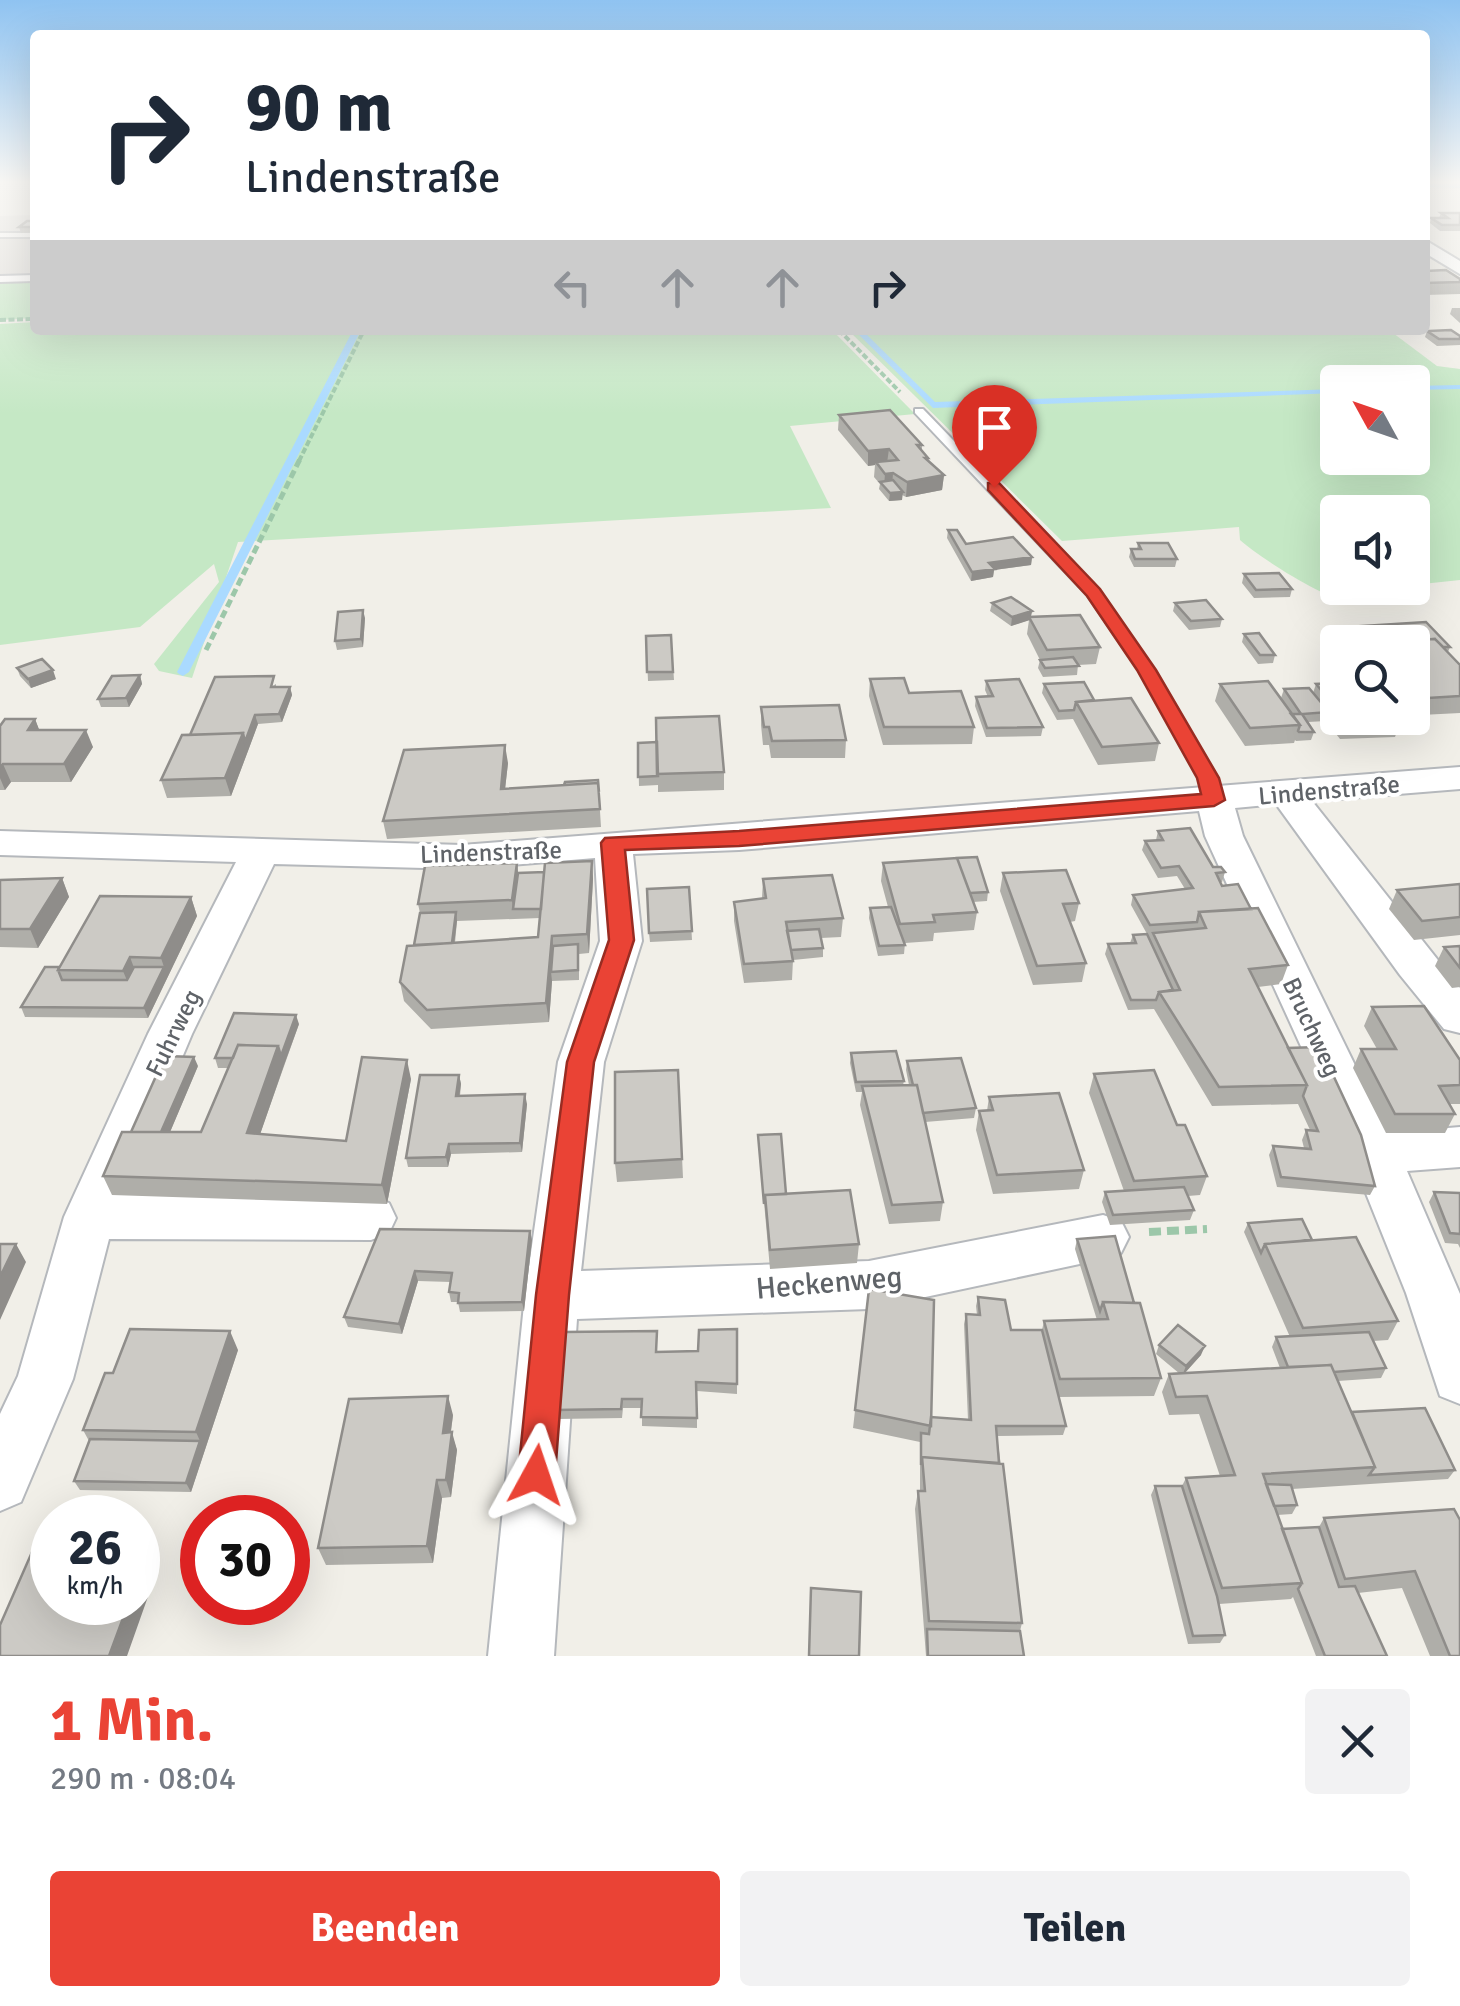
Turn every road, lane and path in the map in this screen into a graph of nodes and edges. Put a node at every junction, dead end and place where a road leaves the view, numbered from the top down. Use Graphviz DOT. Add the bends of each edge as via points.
graph roads {
  1 [pos="30,278"];
  2 [pos="0,279"];
  3 [pos="30,318"];
  4 [pos="0,320"];
  5 [pos="362,335"];
  6 [pos="844,335"];
  7 [pos="919,411"];
  8 [pos="206,650"];
  9 [pos="1460,778"];
  10 [pos="1287,794"];
  11 [pos="1214,800"];
  12 [pos="613,843"];
  13 [pos="0,844"];
  14 [pos="261,851"];
  15 [pos="1460,1017"];
  16 [pos="1460,1146"];
  17 [pos="1375,1154"];
  18 [pos="89,1217"];
  19 [pos="371,1218"];
  20 [pos="1207,1228"];
  21 [pos="1102,1237"];
  22 [pos="552,1295"];
  23 [pos="1460,1378"];
  24 [pos="0,1482"];
  25 [pos="520,1656"];
  1 -- 2 [label="lane"];
  3 -- 4 [label="path"];
  5 -- 8 [label="path"];
  6 -- 7 [label="path"];
  7 -- 11 [label="lane, Bruchweg" via="1094,592 1146,670"];
  9 -- 10 [label="street, Lindenstraße"];
  10 -- 11 [label="street, Lindenstraße"];
  10 -- 15 [label="street"];
  11 -- 12 [label="street, Lindenstraße"];
  11 -- 17 [label="street, Bruchweg" via="1224,836"];
  12 -- 14 [label="street, Lindenstraße" via="462,857"];
  12 -- 22 [label="street" via="621,940 580,1062"];
  13 -- 14 [label="street, Lindenstraße"];
  14 -- 18 [label="street, Fuhrweg"];
  16 -- 17 [label="street"];
  17 -- 23 [label="street, Bruchweg"];
  18 -- 19 [label="street"];
  18 -- 24 [label="street, Fuhrweg" via="45,1378"];
  20 -- 21 [label="path"];
  21 -- 22 [label="street, Heckenweg" via="869,1285"];
  22 -- 25 [label="street"];
}
